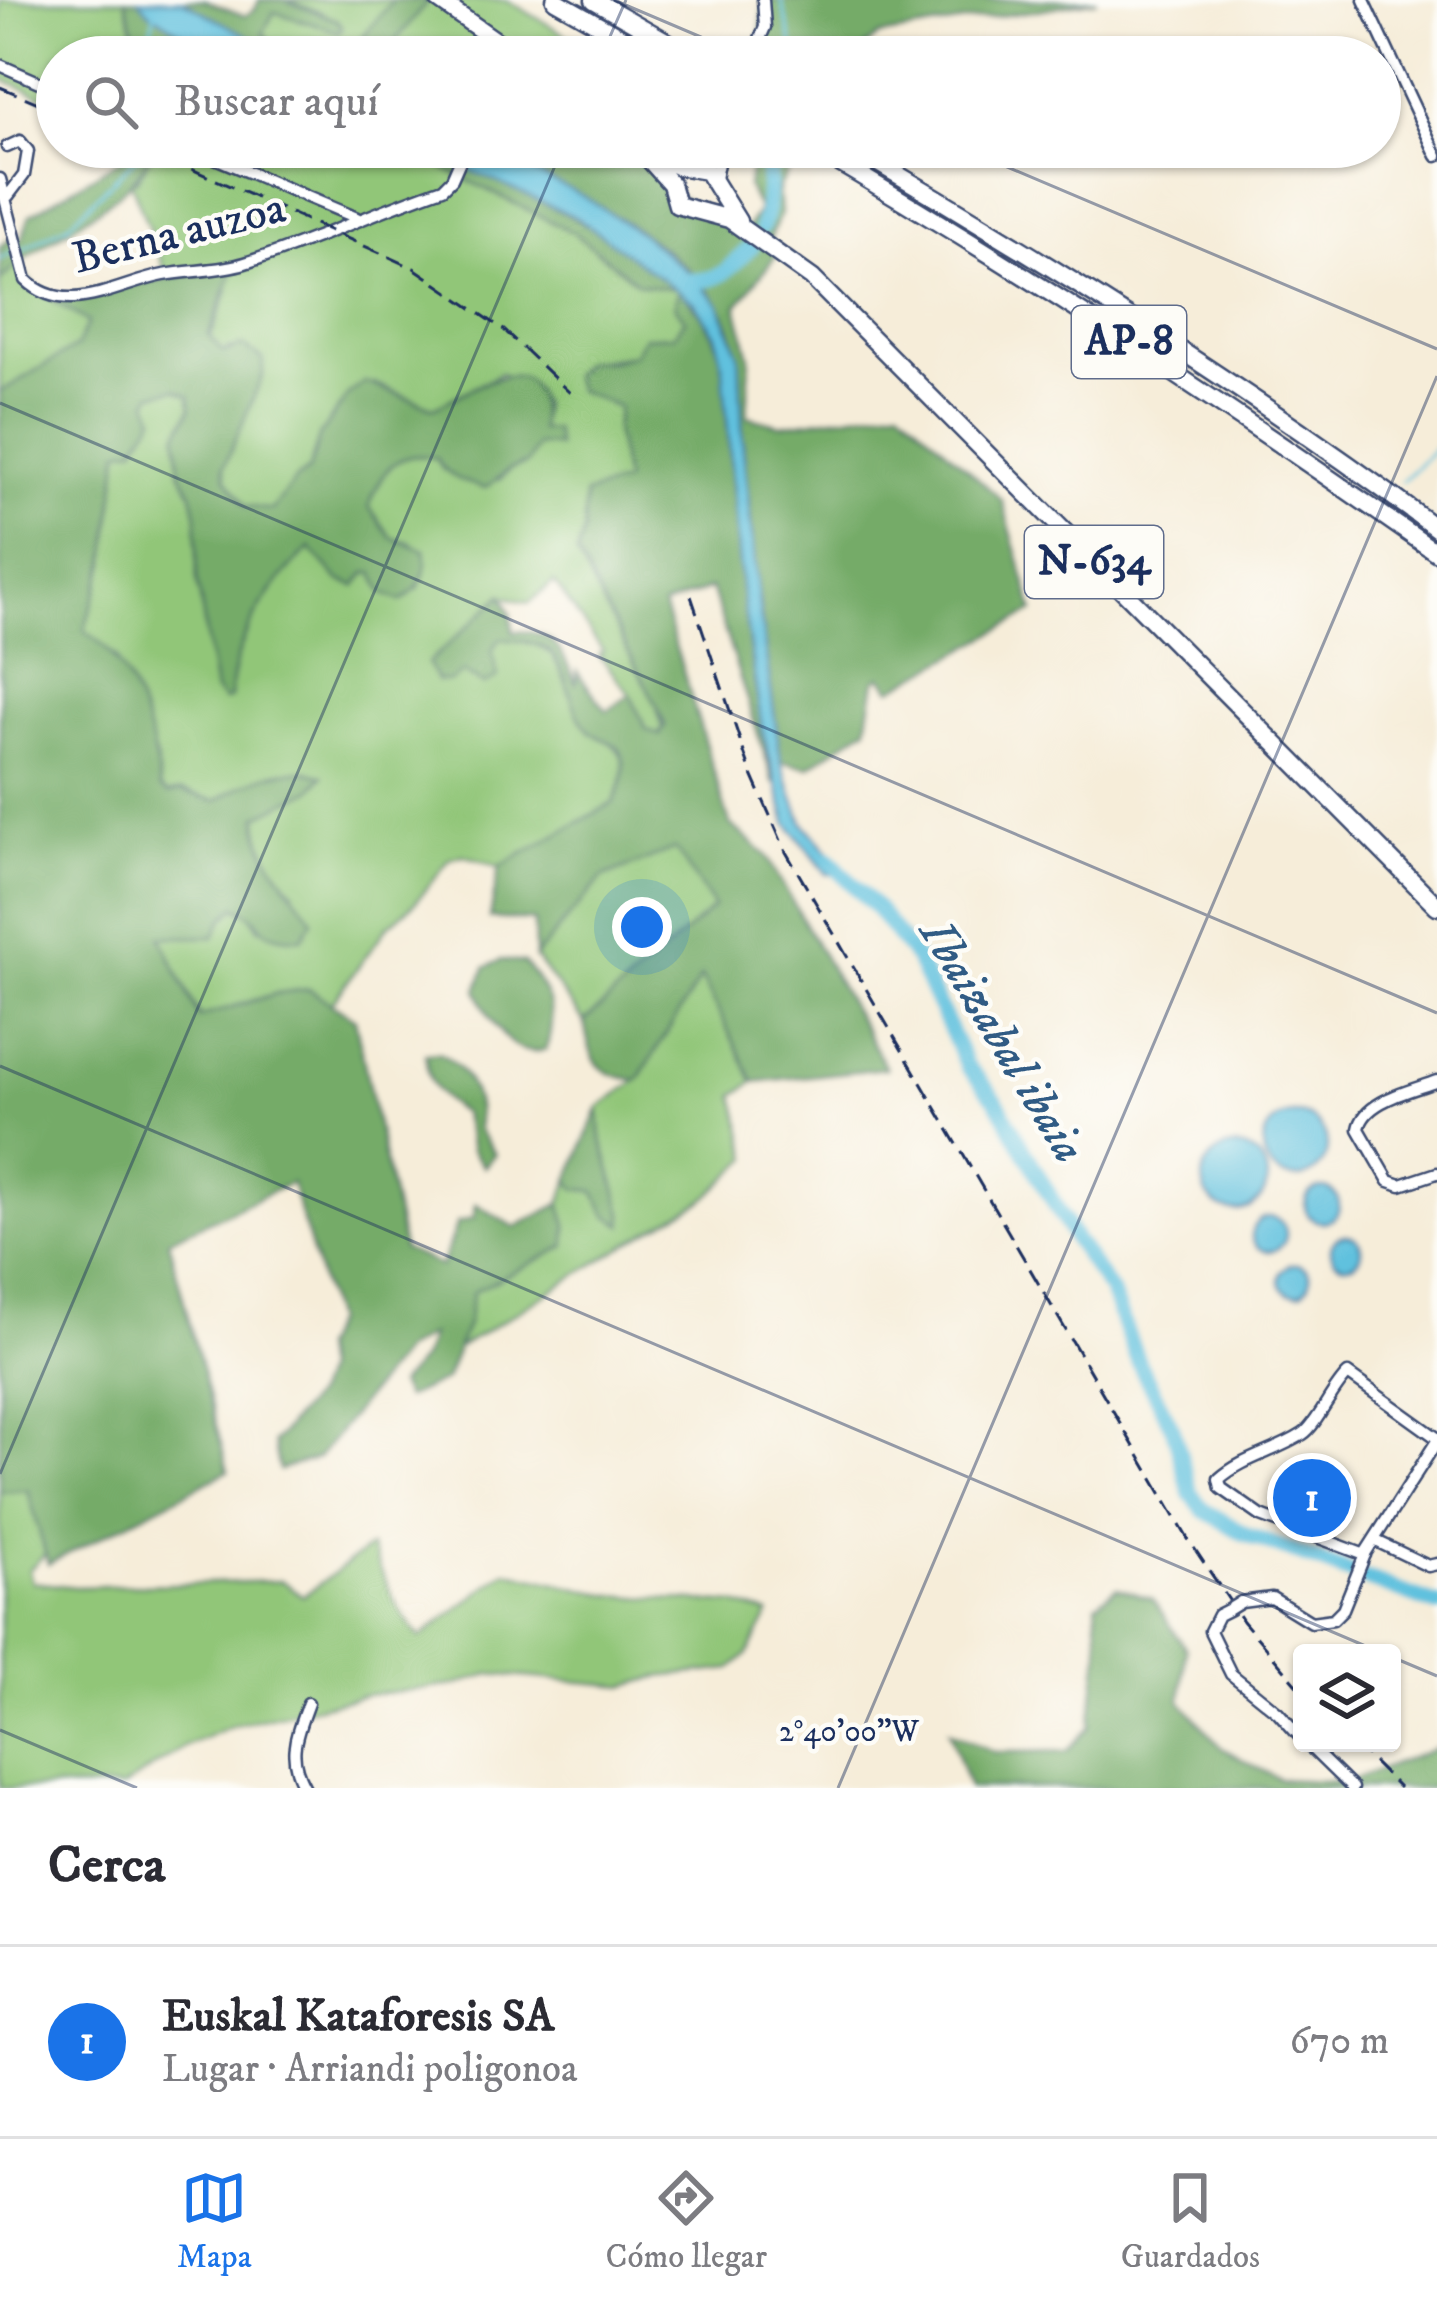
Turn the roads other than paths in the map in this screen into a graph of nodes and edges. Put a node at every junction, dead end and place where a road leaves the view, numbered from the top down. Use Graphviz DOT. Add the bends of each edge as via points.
graph roads {
  1 [pos="438,0"];
  2 [pos="555,0"];
  3 [pos="594,0"];
  4 [pos="763,0"];
  5 [pos="1364,0"];
  6 [pos="475,25"];
  7 [pos="483,36"];
  8 [pos="490,36"];
  9 [pos="619,36"];
  10 [pos="657,36"];
  11 [pos="761,36"];
  12 [pos="1381,36"];
  13 [pos="0,65"];
  14 [pos="1401,79"];
  15 [pos="36,81"];
  16 [pos="7,147"];
  17 [pos="1437,156"];
  18 [pos="237,168"];
  19 [pos="457,168"];
  20 [pos="657,168"];
  21 [pos="693,168"];
  22 [pos="717,168"];
  23 [pos="848,168"];
  24 [pos="886,168"];
  25 [pos="0,178"];
  26 [pos="671,184"];
  27 [pos="716,186"];
  28 [pos="8,196"];
  29 [pos="698,211"];
  30 [pos="366,217"];
  31 [pos="743,226"];
  32 [pos="1437,529"];
  33 [pos="1437,553"];
  34 [pos="1437,906"];
  35 [pos="1437,1081"];
  36 [pos="1437,1173"];
  37 [pos="1437,1439"];
  38 [pos="1373,1540"];
  39 [pos="1363,1559"];
  40 [pos="1437,1564"];
  41 [pos="308,1703"];
  42 [pos="1293,1729"];
  43 [pos="1315,1752"];
  44 [pos="305,1788"];
  45 [pos="1352,1788"];
  1 -- 6 [label="highway"];
  2 -- 9 [label="highway"];
  3 -- 10 [label="highway"];
  4 -- 11 [label="street"];
  5 -- 12 [label="street"];
  6 -- 7 [label="highway"];
  6 -- 8 [label="highway"];
  13 -- 15 [label="street"];
  14 -- 17 [label="street"];
  16 -- 28 [label="street" via="20,141 28,151 25,175"];
  18 -- 30 [label="street"];
  19 -- 30 [label="street, Berna auzoa" via="443,188"];
  20 -- 26 [label="highway, N-634"];
  21 -- 26 [label="highway"];
  21 -- 27 [label="highway, N-634"];
  22 -- 27 [label="street"];
  23 -- 33 [label="highway, AP-8" via="1138,348"];
  24 -- 32 [label="highway, AP-8" via="1303,432"];
  25 -- 28 [label="street"];
  26 -- 29 [label="highway, N-634" via="677,205"];
  27 -- 29 [label="highway"];
  27 -- 31 [label="highway, N-634"];
  28 -- 30 [label="street, Berna auzoa" via="26,280 52,299 243,264"];
  29 -- 31 [label="highway, N-634"];
  31 -- 34 [label="highway, N-634" via="812,278"];
  35 -- 36 [label="street" via="1370,1109 1359,1129 1389,1181"];
  37 -- 38 [label="street"];
  37 -- 39 [label="street" via="1348,1374 1306,1432 1219,1479 1261,1516"];
  38 -- 39 [label="street"];
  38 -- 40 [label="street"];
  39 -- 42 [label="street, bridge" via="1343,1609 1320,1622 1271,1598 1241,1602 1218,1615 1210,1631 1231,1674"];
  41 -- 44 [label="street" via="292,1743"];
  43 -- 45 [label="street"];
}
